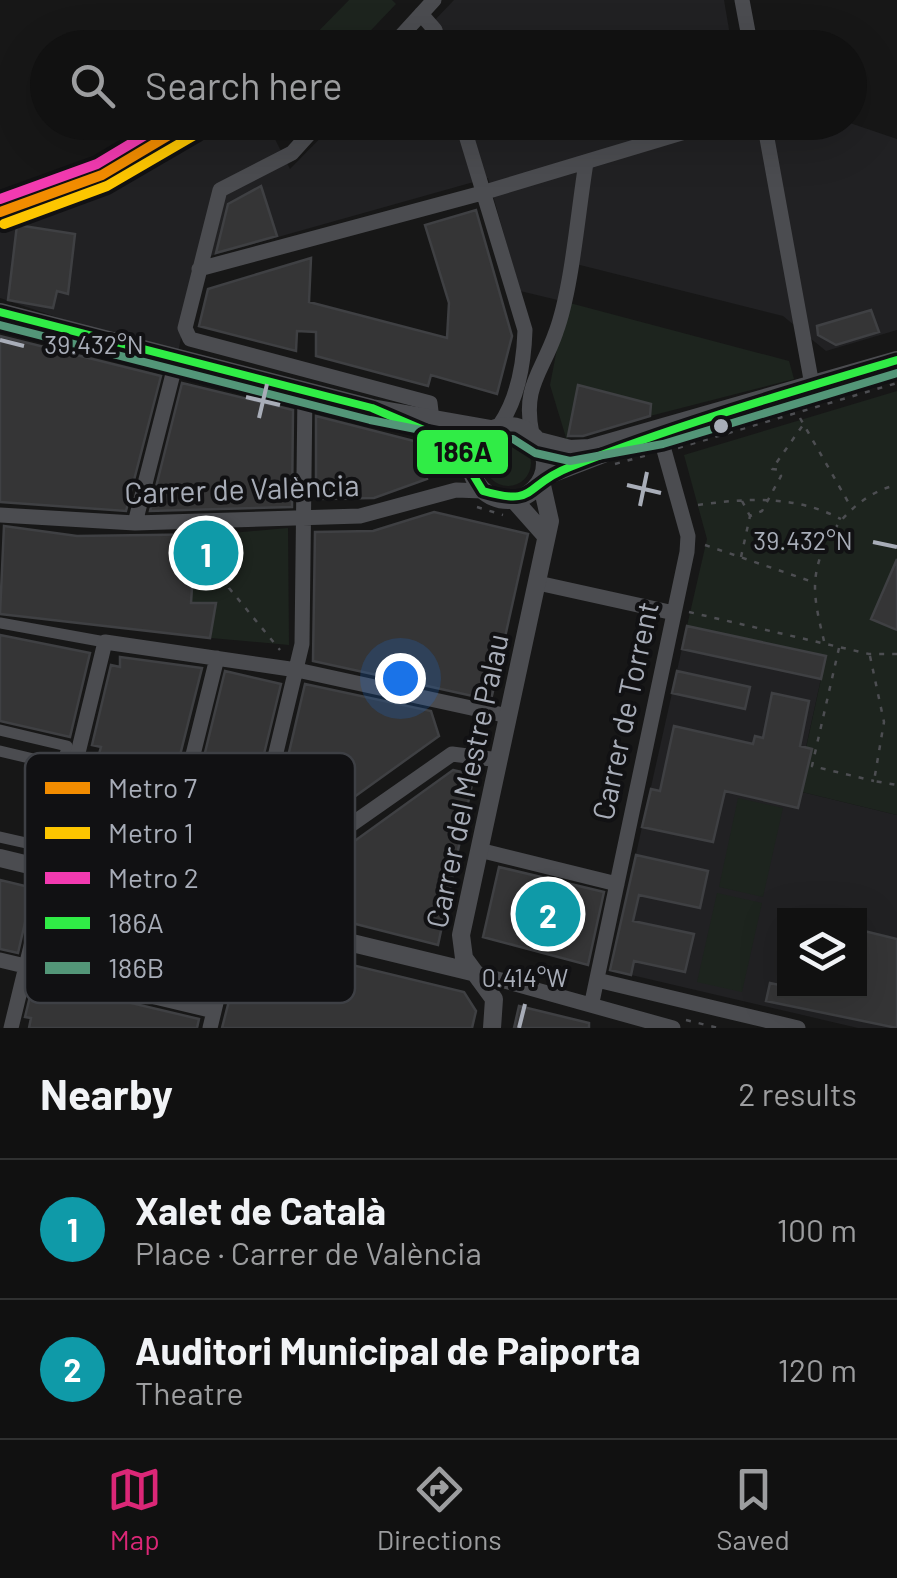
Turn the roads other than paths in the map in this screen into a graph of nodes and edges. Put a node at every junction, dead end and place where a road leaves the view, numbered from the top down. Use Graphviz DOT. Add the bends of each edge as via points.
graph roads {
  1 [pos="434,0"];
  2 [pos="742,0"];
  3 [pos="421,14"];
  4 [pos="406,30"];
  5 [pos="435,30"];
  6 [pos="748,30"];
  7 [pos="304,140"];
  8 [pos="467,140"];
  9 [pos="661,140"];
  10 [pos="767,140"];
  11 [pos="586,164"];
  12 [pos="482,193"];
  13 [pos="199,269"];
  14 [pos="0,312"];
  15 [pos="177,358"];
  16 [pos="897,360"];
  17 [pos="812,385"];
  18 [pos="305,391"];
  19 [pos="372,408"];
  20 [pos="432,420"];
  21 [pos="495,428"];
  22 [pos="659,432"];
  23 [pos="536,438"];
  24 [pos="471,458"];
  25 [pos="542,479"];
  26 [pos="483,491"];
  27 [pos="514,500"];
  28 [pos="0,515"];
  29 [pos="302,517"];
  30 [pos="135,523"];
  31 [pos="546,536"];
  32 [pos="538,583"];
  33 [pos="681,612"];
  34 [pos="0,623"];
  35 [pos="105,642"];
  36 [pos="217,658"];
  37 [pos="289,669"];
  38 [pos="508,716"];
  39 [pos="0,730"];
  40 [pos="0,750"];
  41 [pos="69,753"];
  42 [pos="73,753"];
  43 [pos="193,753"];
  44 [pos="274,753"];
  45 [pos="25,755"];
  46 [pos="499,760"];
  47 [pos="355,822"];
  48 [pos="0,837"];
  49 [pos="25,842"];
  50 [pos="479,850"];
  51 [pos="0,858"];
  52 [pos="25,864"];
  53 [pos="617,884"];
  54 [pos="355,943"];
  55 [pos="0,960"];
  56 [pos="25,966"];
  57 [pos="25,970"];
  58 [pos="472,972"];
  59 [pos="596,980"];
  60 [pos="650,993"];
  61 [pos="592,1002"];
  62 [pos="181,1003"];
  63 [pos="216,1003"];
  64 [pos="214,1011"];
  65 [pos="642,1024"];
  66 [pos="11,1028"];
  67 [pos="210,1028"];
  68 [pos="492,1028"];
  69 [pos="673,1028"];
  70 [pos="798,1028"];
  1 -- 3 [label="street"];
  2 -- 6 [label="street"];
  3 -- 4 [label="street"];
  3 -- 5 [label="street"];
  7 -- 13 [label="street" via="292,153 220,190"];
  8 -- 12 [label="street"];
  9 -- 11 [label="street"];
  10 -- 17 [label="street"];
  11 -- 12 [label="street"];
  11 -- 23 [label="street" via="556,332 528,401"];
  12 -- 13 [label="street"];
  12 -- 21 [label="street" via="525,330 513,398"];
  13 -- 20 [label="street" via="185,328 190,339 430,402"];
  14 -- 15 [label="street"];
  15 -- 18 [label="street"];
  15 -- 30 [label="street"];
  16 -- 17 [label="street"];
  17 -- 22 [label="street"];
  18 -- 19 [label="street"];
  18 -- 29 [label="street"];
  19 -- 20 [label="street"];
  19 -- 24 [label="street" via="448,440"];
  20 -- 21 [label="street"];
  21 -- 23 [label="street" via="516,426"];
  21 -- 24 [label="street" via="475,444"];
  22 -- 23 [label="street" via="570,449"];
  22 -- 25 [label="street"];
  22 -- 33 [label="street, Carrer de Torrent" via="688,536"];
  23 -- 25 [label="street" via="545,459"];
  24 -- 26 [label="street"];
  25 -- 27 [label="street"];
  25 -- 31 [label="street, Carrer del Mestre Palau" via="550,521"];
  26 -- 27 [label="street"];
  26 -- 29 [label="street, Carrer de València" via="456,490 360,516"];
  27 -- 31 [label="street"];
  28 -- 30 [label="street, Carrer de València"];
  29 -- 30 [label="street, Carrer de València"];
  29 -- 37 [label="street" via="302,644"];
  31 -- 32 [label="street, Carrer del Mestre Palau"];
  32 -- 33 [label="street"];
  32 -- 38 [label="street, Carrer del Mestre Palau"];
  33 -- 53 [label="street, Carrer de Torrent"];
  34 -- 35 [label="street"];
  35 -- 36 [label="street"];
  35 -- 42 [label="street"];
  36 -- 37 [label="street"];
  36 -- 43 [label="street"];
  37 -- 38 [label="street"];
  37 -- 44 [label="street"];
  38 -- 46 [label="street, Carrer del Mestre Palau"];
  39 -- 41 [label="street" via="68,746"];
  40 -- 45 [label="street"];
  46 -- 47 [label="street" via="452,754"];
  46 -- 50 [label="street, Carrer del Mestre Palau"];
  48 -- 49 [label="street"];
  50 -- 53 [label="street"];
  50 -- 58 [label="street, Carrer del Mestre Palau" via="461,934"];
  51 -- 52 [label="street"];
  53 -- 59 [label="street, Carrer de Torrent"];
  54 -- 58 [label="street"];
  55 -- 56 [label="street"];
  57 -- 66 [label="street"];
  58 -- 61 [label="street"];
  58 -- 68 [label="street, Carrer del Mestre Palau" via="494,999"];
  59 -- 60 [label="street"];
  59 -- 61 [label="street, Carrer de Torrent"];
  60 -- 65 [label="street"];
  60 -- 70 [label="street"];
  61 -- 65 [label="street"];
  62 -- 64 [label="street"];
  63 -- 64 [label="street"];
  64 -- 67 [label="street"];
  65 -- 69 [label="street"];
}
